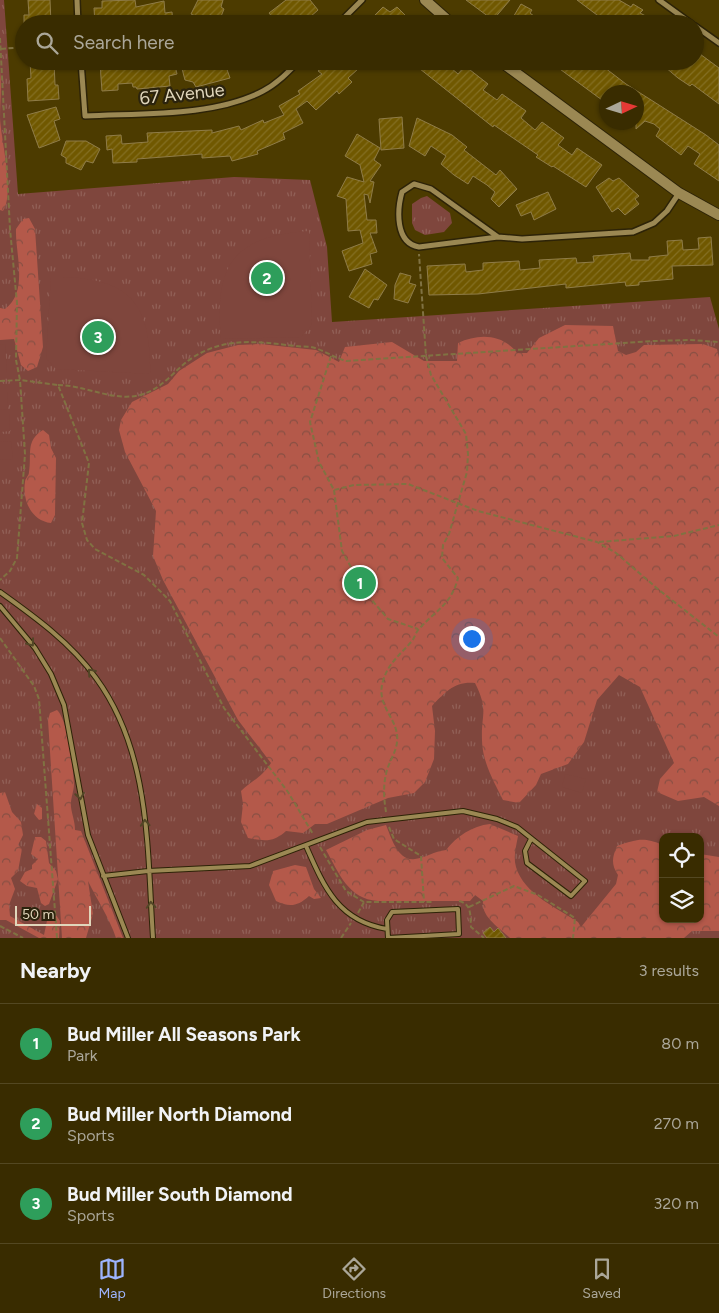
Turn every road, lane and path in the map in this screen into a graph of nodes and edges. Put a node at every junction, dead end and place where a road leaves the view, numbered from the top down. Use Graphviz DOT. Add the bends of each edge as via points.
graph roads {
  1 [pos="77,0"];
  2 [pos="362,0"];
  3 [pos="425,0"];
  4 [pos="659,0"];
  5 [pos="78,15"];
  6 [pos="347,15"];
  7 [pos="442,15"];
  8 [pos="680,15"];
  9 [pos="704,32"];
  10 [pos="0,38"];
  11 [pos="719,43"];
  12 [pos="15,48"];
  13 [pos="1,49"];
  14 [pos="82,70"];
  15 [pos="288,70"];
  16 [pos="512,70"];
  17 [pos="679,193"];
  18 [pos="719,214"];
  19 [pos="498,237"];
  20 [pos="420,258"];
  21 [pos="719,342"];
  22 [pos="331,356"];
  23 [pos="426,356"];
  24 [pos="20,380"];
  25 [pos="0,381"];
  26 [pos="58,385"];
  27 [pos="334,490"];
  28 [pos="459,502"];
  29 [pos="719,525"];
  30 [pos="597,542"];
  31 [pos="0,580"];
  32 [pos="0,592"];
  33 [pos="0,606"];
  34 [pos="419,629"];
  35 [pos="719,637"];
  36 [pos="0,638"];
  37 [pos="386,808"];
  38 [pos="391,832"];
  39 [pos="313,833"];
  40 [pos="531,839"];
  41 [pos="306,846"];
  42 [pos="321,848"];
  43 [pos="148,872"];
  44 [pos="103,876"];
  45 [pos="457,901"];
  46 [pos="364,902"];
  47 [pos="424,902"];
  48 [pos="436,902"];
  49 [pos="469,907"];
  50 [pos="359,912"];
  51 [pos="350,924"];
  52 [pos="0,926"];
  53 [pos="387,928"];
  54 [pos="23,938"];
  55 [pos="57,938"];
  56 [pos="128,938"];
  57 [pos="153,938"];
  58 [pos="342,938"];
  59 [pos="484,938"];
  60 [pos="573,938"];
  1 -- 5 [label="street"];
  2 -- 6 [label="street"];
  3 -- 7 [label="street"];
  4 -- 8 [label="street"];
  9 -- 11 [label="street"];
  10 -- 13 [label="path"];
  12 -- 13 [label="path"];
  13 -- 24 [label="path" via="17,303 16,360"];
  14 -- 15 [label="street, 67 Avenue" via="85,116 225,106 265,90"];
  16 -- 17 [label="street"];
  17 -- 18 [label="street"];
  17 -- 19 [label="street" via="667,212 654,223 633,232 522,239"];
  19 -- 19 [label="street" via="432,189 414,184 402,192 399,207 401,230 411,246"];
  20 -- 23 [label="path"];
  21 -- 23 [label="path" via="654,342"];
  22 -- 23 [label="path" via="346,361"];
  22 -- 26 [label="path" via="312,347 263,341 237,342 206,350 175,370 165,382 141,395 119,396 79,386"];
  22 -- 27 [label="path" via="310,422 319,462"];
  23 -- 28 [label="path" via="432,375 466,434 468,472"];
  24 -- 25 [label="path"];
  24 -- 26 [label="path"];
  24 -- 31 [label="path" via="25,454 19,546 14,566"];
  26 -- 39 [label="path" via="89,463 82,523 88,540 95,549 144,575 170,601 224,708 288,792"];
  27 -- 28 [label="path" via="354,485 408,484"];
  27 -- 34 [label="path" via="342,551 365,592 388,619"];
  28 -- 30 [label="path" via="478,511"];
  28 -- 34 [label="path" via="443,545 442,558 458,578 455,591 447,604"];
  29 -- 30 [label="path" via="674,536"];
  30 -- 35 [label="path" via="616,553"];
  43 -- 32 [label="lane, one-way" via="143,794 135,762 112,701 96,676 64,642 40,620"];
  33 -- 44 [label="lane, one-way" via="35,648 64,705 88,835"];
  34 -- 37 [label="path" via="392,662 383,680 382,702 395,726 398,740 386,773"];
  36 -- 55 [label="path" via="34,686 39,700"];
  38 -- 47 [label="path" via="394,839 421,856"];
  40 -- 40 [label="lane" via="585,881 571,896 527,863 525,851"];
  40 -- 41 [label="lane" via="517,827 497,819 463,812 367,822"];
  41 -- 43 [label="lane" via="250,866"];
  41 -- 53 [label="lane" via="337,904 355,918"];
  42 -- 46 [label="path" via="346,891"];
  43 -- 44 [label="lane"];
  57 -- 43 [label="lane, one-way"];
  44 -- 56 [label="lane"];
  45 -- 49 [label="path"];
  46 -- 47 [label="path"];
  46 -- 50 [label="path"];
  47 -- 48 [label="path"];
  49 -- 59 [label="path" via="471,927"];
  49 -- 60 [label="path" via="514,886 538,895 575,918"];
  51 -- 58 [label="path"];
  52 -- 54 [label="path"];
  53 -- 53 [label="lane" via="388,938 459,934 458,909 392,912"];
}
